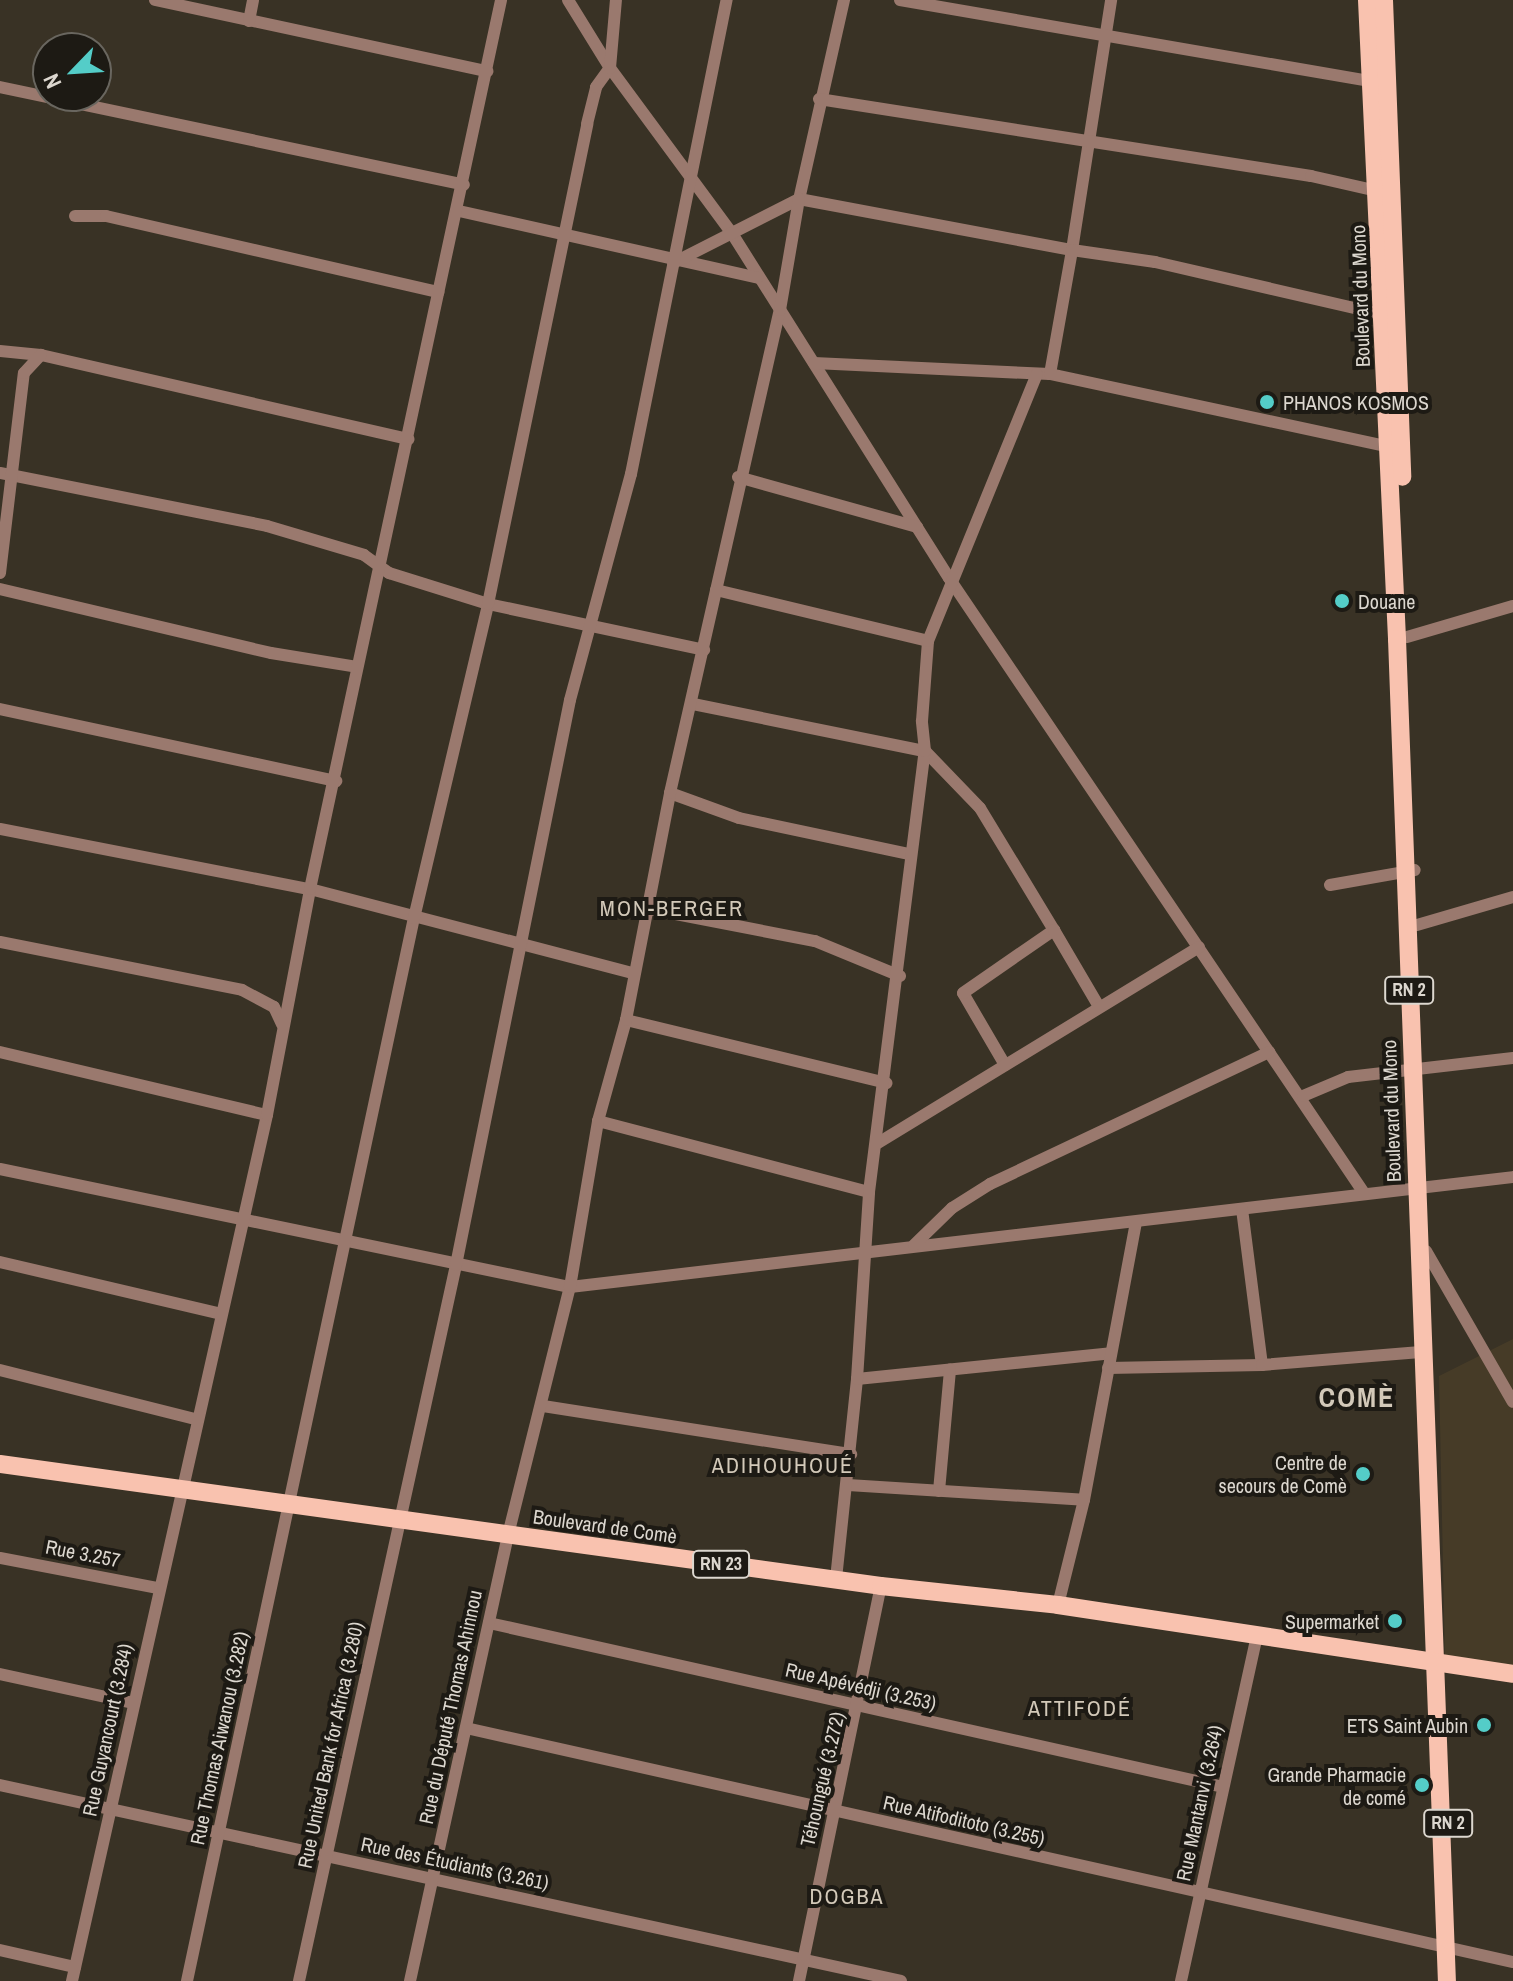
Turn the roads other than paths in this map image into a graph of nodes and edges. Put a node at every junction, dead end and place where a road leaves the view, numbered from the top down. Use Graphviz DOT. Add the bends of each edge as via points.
graph roads {
  1 [pos="155,0"];
  2 [pos="253,0"];
  3 [pos="501,0"];
  4 [pos="568,0"];
  5 [pos="616,0"];
  6 [pos="727,0"];
  7 [pos="844,0"];
  8 [pos="900,0"];
  9 [pos="1111,0"];
  10 [pos="1367,0"];
  11 [pos="1384,0"];
  12 [pos="249,21"];
  13 [pos="1106,36"];
  14 [pos="610,68"];
  15 [pos="487,71"];
  16 [pos="1380,84"];
  17 [pos="0,87"];
  18 [pos="819,99"];
  19 [pos="1090,143"];
  20 [pos="688,174"];
  21 [pos="464,185"];
  22 [pos="1386,193"];
  23 [pos="799,199"];
  24 [pos="459,211"];
  25 [pos="75,216"];
  26 [pos="733,235"];
  27 [pos="566,237"];
  28 [pos="1072,250"];
  29 [pos="673,263"];
  30 [pos="758,278"];
  31 [pos="438,292"];
  32 [pos="780,310"];
  33 [pos="1390,317"];
  34 [pos="6,352"];
  35 [pos="41,355"];
  36 [pos="814,363"];
  37 [pos="24,373"];
  38 [pos="1044,374"];
  39 [pos="409,439"];
  40 [pos="1395,448"];
  41 [pos="6,474"];
  42 [pos="738,477"];
  43 [pos="917,527"];
  44 [pos="379,568"];
  45 [pos="0,573"];
  46 [pos="949,578"];
  47 [pos="0,589"];
  48 [pos="716,590"];
  49 [pos="488,604"];
  50 [pos="1513,606"];
  51 [pos="591,628"];
  52 [pos="1407,637"];
  53 [pos="928,641"];
  54 [pos="704,650"];
  55 [pos="357,667"];
  56 [pos="693,704"];
  57 [pos="0,709"];
  58 [pos="925,751"];
  59 [pos="336,781"];
  60 [pos="670,793"];
  61 [pos="0,829"];
  62 [pos="908,854"];
  63 [pos="1409,870"];
  64 [pos="1330,885"];
  65 [pos="310,889"];
  66 [pos="1513,897"];
  67 [pos="650,909"];
  68 [pos="414,918"];
  69 [pos="1417,925"];
  70 [pos="1054,930"];
  71 [pos="0,942"];
  72 [pos="520,945"];
  73 [pos="1199,947"];
  74 [pos="632,973"];
  75 [pos="900,976"];
  76 [pos="1098,1005"];
  77 [pos="626,1020"];
  78 [pos="282,1024"];
  79 [pos="0,1052"];
  80 [pos="1269,1052"];
  81 [pos="1513,1058"];
  82 [pos="1005,1065"];
  83 [pos="1416,1070"];
  84 [pos="886,1083"];
  85 [pos="1303,1096"];
  86 [pos="267,1115"];
  87 [pos="598,1121"];
  88 [pos="878,1143"];
  89 [pos="0,1169"];
  90 [pos="1513,1177"];
  91 [pos="1422,1191"];
  92 [pos="869,1192"];
  93 [pos="1364,1193"];
  94 [pos="1242,1209"];
  95 [pos="241,1220"];
  96 [pos="1136,1222"];
  97 [pos="347,1244"];
  98 [pos="914,1245"];
  99 [pos="868,1249"];
  100 [pos="1426,1251"];
  101 [pos="0,1262"];
  102 [pos="456,1265"];
  103 [pos="570,1287"];
  104 [pos="221,1314"];
  105 [pos="1420,1352"];
  106 [pos="1111,1353"];
  107 [pos="1262,1365"];
  108 [pos="1108,1368"];
  109 [pos="950,1369"];
  110 [pos="0,1370"];
  111 [pos="857,1379"];
  112 [pos="1513,1402"];
  113 [pos="543,1406"];
  114 [pos="195,1419"];
  115 [pos="851,1454"];
  116 [pos="0,1464"];
  117 [pos="848,1485"];
  118 [pos="181,1487"];
  119 [pos="939,1491"];
  120 [pos="1084,1500"];
  121 [pos="291,1503"];
  122 [pos="400,1518"];
  123 [pos="508,1535"];
  124 [pos="0,1558"];
  125 [pos="836,1579"];
  126 [pos="881,1586"];
  127 [pos="158,1588"];
  128 [pos="1058,1605"];
  129 [pos="489,1623"];
  130 [pos="1257,1634"];
  131 [pos="1437,1665"];
  132 [pos="0,1674"];
  133 [pos="1513,1674"];
  134 [pos="133,1703"];
  135 [pos="859,1706"];
  136 [pos="466,1728"];
  137 [pos="0,1785"];
  138 [pos="1223,1787"];
  139 [pos="110,1808"];
  140 [pos="834,1811"];
  141 [pos="219,1832"];
  142 [pos="326,1856"];
  143 [pos="433,1879"];
  144 [pos="1200,1893"];
  145 [pos="1450,1949"];
  146 [pos="0,1950"];
  147 [pos="803,1960"];
  148 [pos="1513,1962"];
  149 [pos="75,1967"];
  150 [pos="72,1981"];
  151 [pos="187,1981"];
  152 [pos="299,1981"];
  153 [pos="410,1981"];
  154 [pos="799,1981"];
  155 [pos="901,1981"];
  156 [pos="1181,1981"];
  157 [pos="1447,1981"];
  158 [pos="1455,1981"];
  1 -- 12 [label="street"];
  2 -- 12 [label="street"];
  3 -- 15 [label="street, Rue Guyancourt (3.284)"];
  4 -- 14 [label="street"];
  5 -- 14 [label="street"];
  6 -- 20 [label="street, Rue United Bank for Africa (3.280)"];
  7 -- 18 [label="street, Rue du Député Thomas Ahinnou"];
  8 -- 13 [label="street"];
  9 -- 13 [label="street"];
  10 -- 16 [label="main road, Boulevard du Mono / RN 2"];
  11 -- 16 [label="main road, Boulevard du Mono / RN 2"];
  12 -- 15 [label="street"];
  13 -- 16 [label="street"];
  13 -- 19 [label="street"];
  14 -- 20 [label="street"];
  14 -- 27 [label="street, Rue Thomas Aiwanou (3.282)" via="596,87"];
  15 -- 21 [label="street, Rue Guyancourt (3.284)"];
  16 -- 22 [label="main road, Boulevard du Mono / RN 2"];
  17 -- 21 [label="street"];
  18 -- 19 [label="street"];
  18 -- 23 [label="street, Rue du Député Thomas Ahinnou"];
  19 -- 22 [label="street"];
  19 -- 28 [label="street"];
  20 -- 26 [label="street"];
  20 -- 29 [label="street, Rue United Bank for Africa (3.280)"];
  21 -- 24 [label="street, Rue Guyancourt (3.284)"];
  22 -- 33 [label="main road, Boulevard du Mono / RN 2"];
  23 -- 26 [label="street"];
  23 -- 28 [label="street"];
  23 -- 32 [label="street, Rue du Député Thomas Ahinnou"];
  24 -- 27 [label="street"];
  24 -- 31 [label="street, Rue Guyancourt (3.284)"];
  25 -- 31 [label="street" via="106,216"];
  26 -- 29 [label="street"];
  26 -- 30 [label="street"];
  27 -- 29 [label="street"];
  27 -- 49 [label="street, Rue Thomas Aiwanou (3.282)"];
  28 -- 33 [label="street" via="1155,262"];
  28 -- 38 [label="street"];
  29 -- 30 [label="street"];
  29 -- 51 [label="street, Rue United Bank for Africa (3.280)" via="631,474"];
  30 -- 32 [label="street"];
  31 -- 39 [label="street, Rue Guyancourt (3.284)"];
  32 -- 36 [label="street"];
  32 -- 42 [label="street, Rue du Député Thomas Ahinnou"];
  33 -- 40 [label="main road, Boulevard du Mono / RN 2"];
  34 -- 35 [label="street"];
  34 -- 37 [label="street"];
  35 -- 37 [label="street"];
  35 -- 39 [label="street"];
  36 -- 38 [label="street"];
  36 -- 43 [label="street"];
  37 -- 41 [label="street"];
  38 -- 40 [label="street"];
  38 -- 46 [label="street"];
  39 -- 44 [label="street, Rue Guyancourt (3.284)"];
  40 -- 52 [label="main road, Boulevard du Mono / RN 2"];
  40 -- 63 [label="main road, Boulevard du Mono / RN 2"];
  41 -- 44 [label="street" via="267,526 364,555"];
  41 -- 45 [label="street"];
  42 -- 43 [label="street"];
  42 -- 48 [label="street, Rue du Député Thomas Ahinnou"];
  43 -- 46 [label="street"];
  44 -- 49 [label="street"];
  44 -- 55 [label="street, Rue Guyancourt (3.284)"];
  46 -- 53 [label="street"];
  46 -- 73 [label="street"];
  47 -- 55 [label="street" via="271,653"];
  48 -- 53 [label="street"];
  48 -- 54 [label="street, Rue du Député Thomas Ahinnou"];
  49 -- 51 [label="street"];
  49 -- 68 [label="street, Rue Thomas Aiwanou (3.282)"];
  50 -- 52 [label="street"];
  51 -- 54 [label="street"];
  51 -- 72 [label="street, Rue United Bank for Africa (3.280)" via="570,700"];
  52 -- 63 [label="main road, Boulevard du Mono / RN 2"];
  53 -- 58 [label="street"];
  54 -- 56 [label="street, Rue du Député Thomas Ahinnou"];
  55 -- 59 [label="street, Rue Guyancourt (3.284)"];
  56 -- 58 [label="street"];
  56 -- 60 [label="street, Rue du Député Thomas Ahinnou"];
  57 -- 59 [label="street"];
  58 -- 62 [label="street"];
  58 -- 70 [label="street" via="980,808"];
  59 -- 65 [label="street, Rue Guyancourt (3.284)"];
  60 -- 62 [label="street" via="739,818"];
  60 -- 67 [label="street, Rue du Député Thomas Ahinnou"];
  61 -- 65 [label="street"];
  62 -- 75 [label="street"];
  63 -- 64 [label="street"];
  63 -- 69 [label="main road, Boulevard du Mono / RN 2"];
  63 -- 83 [label="main road, Boulevard du Mono / RN 2"];
  65 -- 68 [label="street"];
  65 -- 78 [label="street, Rue Guyancourt (3.284)"];
  66 -- 69 [label="street"];
  67 -- 74 [label="street, Rue du Député Thomas Ahinnou"];
  67 -- 75 [label="street" via="815,941"];
  68 -- 72 [label="street"];
  68 -- 97 [label="street, Rue Thomas Aiwanou (3.282)"];
  69 -- 83 [label="main road, Boulevard du Mono / RN 2"];
  70 -- 76 [label="street"];
  70 -- 82 [label="street" via="963,993"];
  71 -- 78 [label="street" via="242,990 274,1007"];
  72 -- 74 [label="street"];
  72 -- 102 [label="street, Rue United Bank for Africa (3.280)"];
  73 -- 76 [label="street"];
  73 -- 80 [label="street"];
  74 -- 77 [label="street, Rue du Député Thomas Ahinnou"];
  75 -- 84 [label="street"];
  76 -- 82 [label="street"];
  77 -- 84 [label="street"];
  77 -- 87 [label="street, Rue du Député Thomas Ahinnou"];
  78 -- 86 [label="street, Rue Guyancourt (3.284)"];
  79 -- 86 [label="street"];
  80 -- 85 [label="street"];
  80 -- 98 [label="street" via="990,1184 952,1208"];
  81 -- 83 [label="street"];
  82 -- 88 [label="street"];
  83 -- 85 [label="street" via="1348,1077"];
  83 -- 91 [label="main road, Boulevard du Mono / RN 2"];
  84 -- 88 [label="street"];
  85 -- 93 [label="street"];
  86 -- 95 [label="street, Rue Guyancourt (3.284)"];
  87 -- 92 [label="street"];
  87 -- 103 [label="street, Rue du Député Thomas Ahinnou"];
  88 -- 92 [label="street"];
  89 -- 95 [label="street"];
  90 -- 91 [label="street"];
  91 -- 93 [label="street"];
  91 -- 100 [label="main road, Boulevard du Mono / RN 2"];
  91 -- 105 [label="main road, Boulevard du Mono / RN 2"];
  92 -- 99 [label="street"];
  93 -- 94 [label="street"];
  94 -- 96 [label="street"];
  94 -- 107 [label="street"];
  95 -- 97 [label="street"];
  95 -- 104 [label="street, Rue Guyancourt (3.284)"];
  96 -- 98 [label="street"];
  96 -- 106 [label="street"];
  97 -- 102 [label="street"];
  97 -- 121 [label="street, Rue Thomas Aiwanou (3.282)"];
  98 -- 99 [label="street"];
  99 -- 103 [label="street"];
  99 -- 111 [label="street"];
  100 -- 112 [label="street"];
  100 -- 131 [label="main road, Boulevard du Mono / RN 2"];
  101 -- 104 [label="street"];
  102 -- 103 [label="street"];
  102 -- 122 [label="street, Rue United Bank for Africa (3.280)"];
  103 -- 113 [label="street, Rue du Député Thomas Ahinnou"];
  104 -- 114 [label="street, Rue Guyancourt (3.284)"];
  105 -- 107 [label="street"];
  105 -- 131 [label="main road, Boulevard du Mono / RN 2"];
  106 -- 108 [label="street"];
  106 -- 109 [label="street"];
  107 -- 108 [label="street"];
  108 -- 120 [label="street"];
  109 -- 111 [label="street"];
  109 -- 119 [label="street"];
  110 -- 114 [label="street"];
  111 -- 115 [label="street"];
  113 -- 115 [label="street"];
  113 -- 123 [label="street, Rue du Député Thomas Ahinnou"];
  114 -- 118 [label="street, Rue Guyancourt (3.284)"];
  115 -- 117 [label="street"];
  116 -- 118 [label="main road, Boulevard de Comè / RN 23"];
  117 -- 119 [label="street"];
  117 -- 125 [label="street"];
  118 -- 121 [label="main road, Boulevard de Comè / RN 23"];
  118 -- 127 [label="street, Rue Guyancourt (3.284)"];
  119 -- 120 [label="street"];
  120 -- 128 [label="street"];
  121 -- 122 [label="main road, Boulevard de Comè / RN 23"];
  121 -- 141 [label="street, Rue Thomas Aiwanou (3.282)"];
  122 -- 123 [label="main road, Boulevard de Comè / RN 23"];
  122 -- 142 [label="street, Rue United Bank for Africa (3.280)"];
  123 -- 125 [label="main road, Boulevard de Comè / RN 23"];
  123 -- 129 [label="street, Rue du Député Thomas Ahinnou"];
  124 -- 127 [label="street, Rue 3.257"];
  125 -- 126 [label="main road, Boulevard de Comè / RN 23"];
  126 -- 128 [label="main road, Boulevard de Comè / RN 23"];
  126 -- 135 [label="street, Téhoungué (3.272)"];
  127 -- 134 [label="street, Rue Guyancourt (3.284)"];
  128 -- 130 [label="main road, Boulevard de Comè / RN 23"];
  129 -- 135 [label="street, Rue Apévédji (3.253)"];
  129 -- 136 [label="street, Rue du Député Thomas Ahinnou"];
  130 -- 131 [label="main road, Boulevard de Comè / RN 23"];
  130 -- 138 [label="street, Rue Mantanvi (3.264)"];
  131 -- 133 [label="main road, Boulevard de Comè"];
  131 -- 145 [label="main road, Boulevard du Mono / RN 2"];
  132 -- 134 [label="street"];
  134 -- 139 [label="street, Rue Guyancourt (3.284)"];
  135 -- 138 [label="street, Rue Apévédji (3.253)"];
  135 -- 140 [label="street, Téhoungué (3.272)"];
  136 -- 140 [label="street, Rue Atifoditoto (3.255)"];
  136 -- 143 [label="street, Rue du Député Thomas Ahinnou"];
  137 -- 139 [label="street, Rue des Étudiants (3.261)"];
  138 -- 144 [label="street, Rue Mantanvi (3.264)"];
  139 -- 141 [label="street, Rue des Étudiants (3.261)"];
  139 -- 149 [label="street, Rue Guyancourt (3.284)"];
  140 -- 144 [label="street, Rue Atifoditoto (3.255)"];
  140 -- 147 [label="street, Téhoungué (3.272)"];
  141 -- 142 [label="street, Rue des Étudiants (3.261)"];
  141 -- 151 [label="street, Rue Thomas Aiwanou (3.282)"];
  142 -- 143 [label="street, Rue des Étudiants (3.261)"];
  142 -- 152 [label="street, Rue United Bank for Africa (3.280)"];
  143 -- 147 [label="street, Rue des Étudiants (3.261)"];
  143 -- 153 [label="street, Rue du Député Thomas Ahinnou"];
  144 -- 145 [label="street, Rue Atifoditoto (3.255)"];
  144 -- 156 [label="street, Rue Mantanvi (3.264)"];
  145 -- 148 [label="street, Rue Atifoditoto (3.255)"];
  145 -- 157 [label="main road, Boulevard du Mono / RN 2"];
  145 -- 158 [label="main road, Boulevard du Mono / RN 2"];
  146 -- 149 [label="street"];
  147 -- 154 [label="street, Téhoungué (3.272)"];
  147 -- 155 [label="street, Rue des Étudiants (3.261)"];
  149 -- 150 [label="street, Rue Guyancourt (3.284)"];
}
